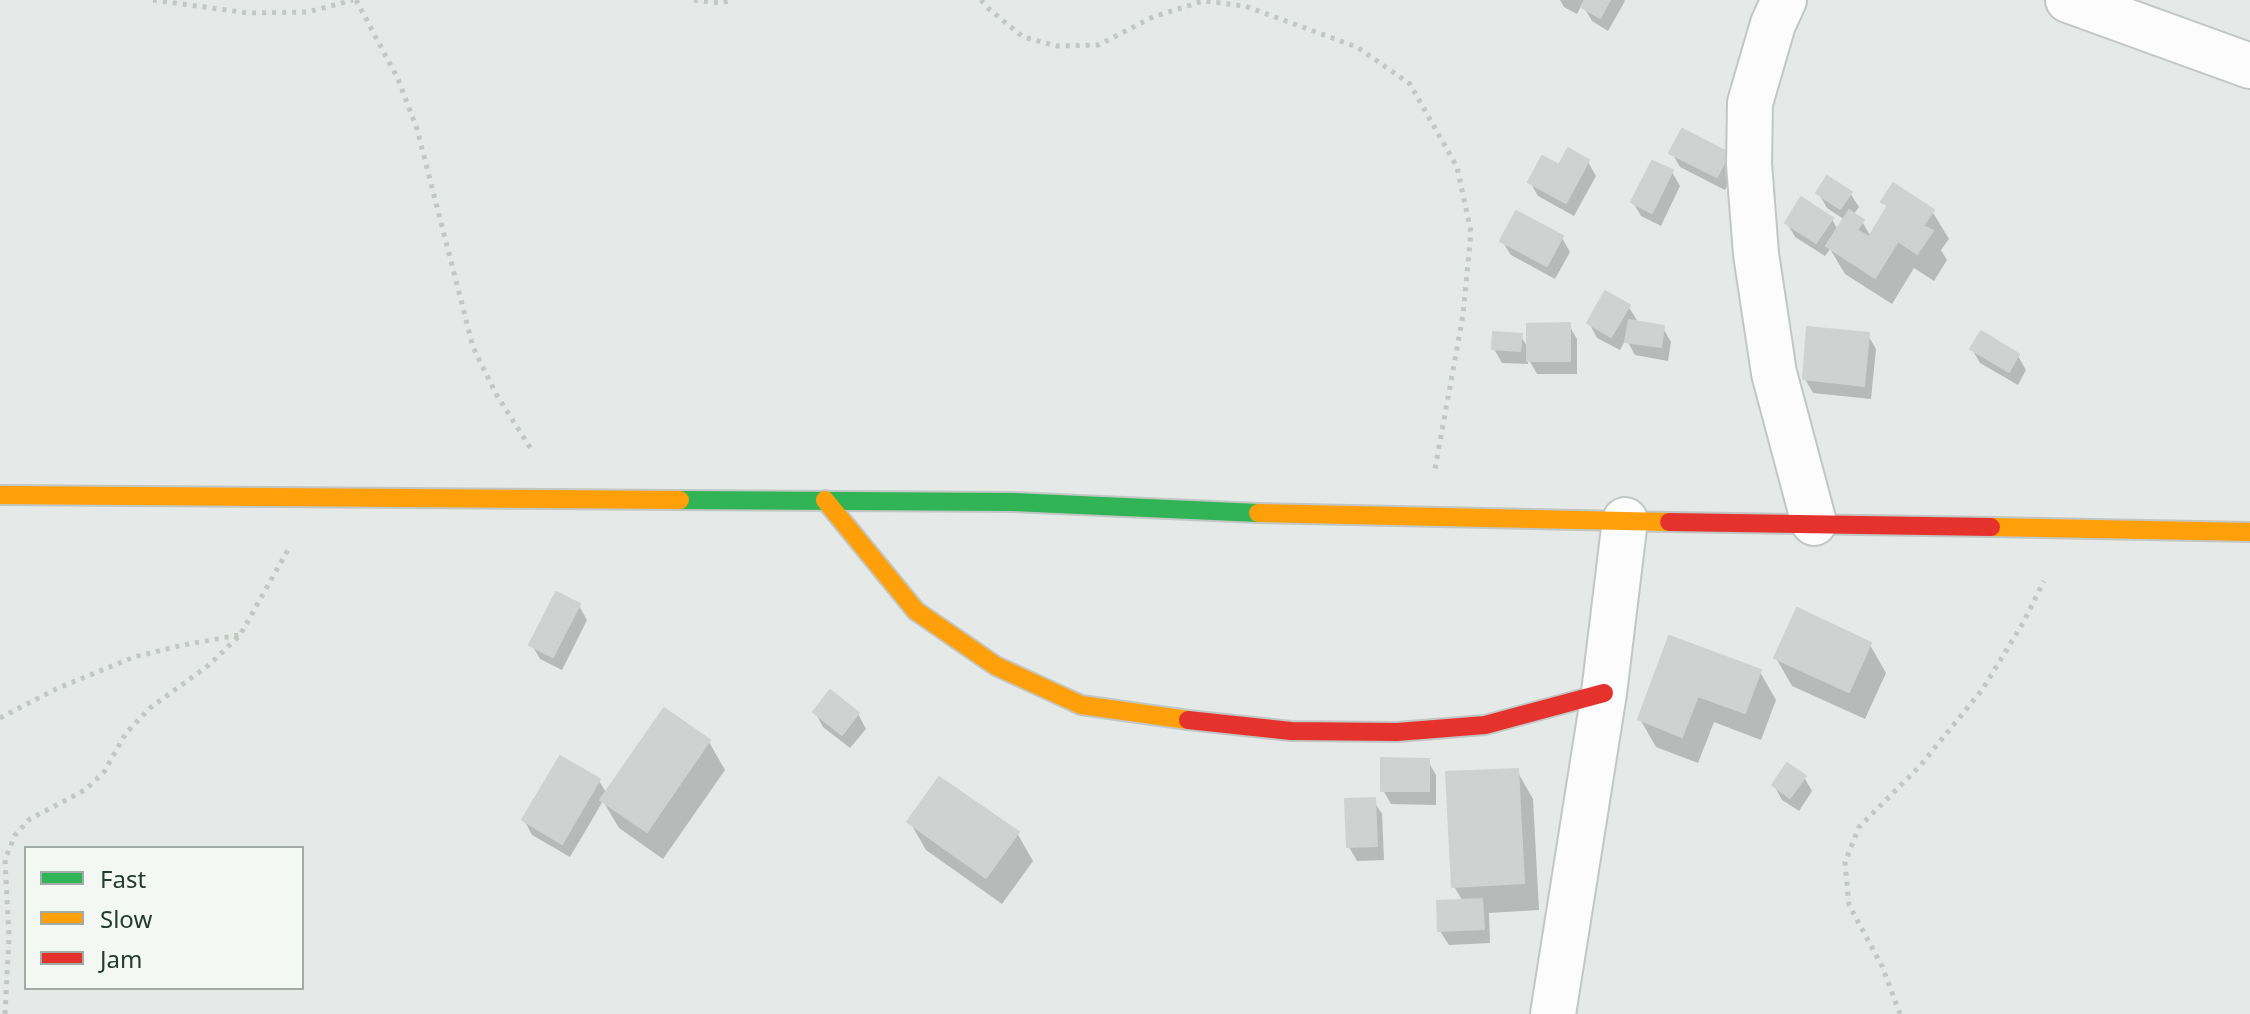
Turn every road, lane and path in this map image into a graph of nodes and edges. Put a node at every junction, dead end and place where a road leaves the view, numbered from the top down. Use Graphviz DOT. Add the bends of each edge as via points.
graph roads {
  1 [pos="153,0"];
  2 [pos="354,0"];
  3 [pos="694,0"];
  4 [pos="733,0"];
  5 [pos="981,0"];
  6 [pos="1784,0"];
  7 [pos="2068,0"];
  8 [pos="2250,66"];
  9 [pos="0,495"];
  10 [pos="315,497"];
  11 [pos="566,498"];
  12 [pos="825,500"];
  13 [pos="1427,517"];
  14 [pos="1625,520"];
  15 [pos="1814,523"];
  16 [pos="2069,530"];
  17 [pos="2250,532"];
  18 [pos="240,635"];
  19 [pos="1604,693"];
  20 [pos="0,718"];
  21 [pos="5,1014"];
  22 [pos="1553,1014"];
  23 [pos="1900,1014"];
  1 -- 2 [label="path" via="248,13 308,12"];
  2 -- 11 [label="path" via="398,79 417,129 473,347 528,446"];
  3 -- 4 [label="path"];
  5 -- 13 [label="path" via="1023,37 1057,46 1098,45 1153,17 1203,1 1245,6 1357,47 1410,84 1457,167 1471,232 1463,315"];
  6 -- 15 [label="street" via="1750,103 1749,164 1774,373"];
  7 -- 8 [label="street"];
  9 -- 10 [label="street"];
  10 -- 11 [label="street"];
  10 -- 18 [label="path"];
  11 -- 12 [label="street"];
  12 -- 13 [label="street"];
  12 -- 19 [label="street" via="916,611 996,666 1081,705 1291,731 1397,732 1485,725"];
  13 -- 14 [label="street"];
  14 -- 15 [label="street"];
  14 -- 19 [label="street"];
  15 -- 16 [label="street"];
  16 -- 17 [label="street"];
  16 -- 23 [label="path" via="2023,623 1982,690 1920,766 1859,827 1845,862 1849,905 1882,966"];
  18 -- 20 [label="path" via="134,657"];
  18 -- 21 [label="path" via="150,708 85,790 30,819 15,835 5,860"];
  19 -- 22 [label="street"];
}
